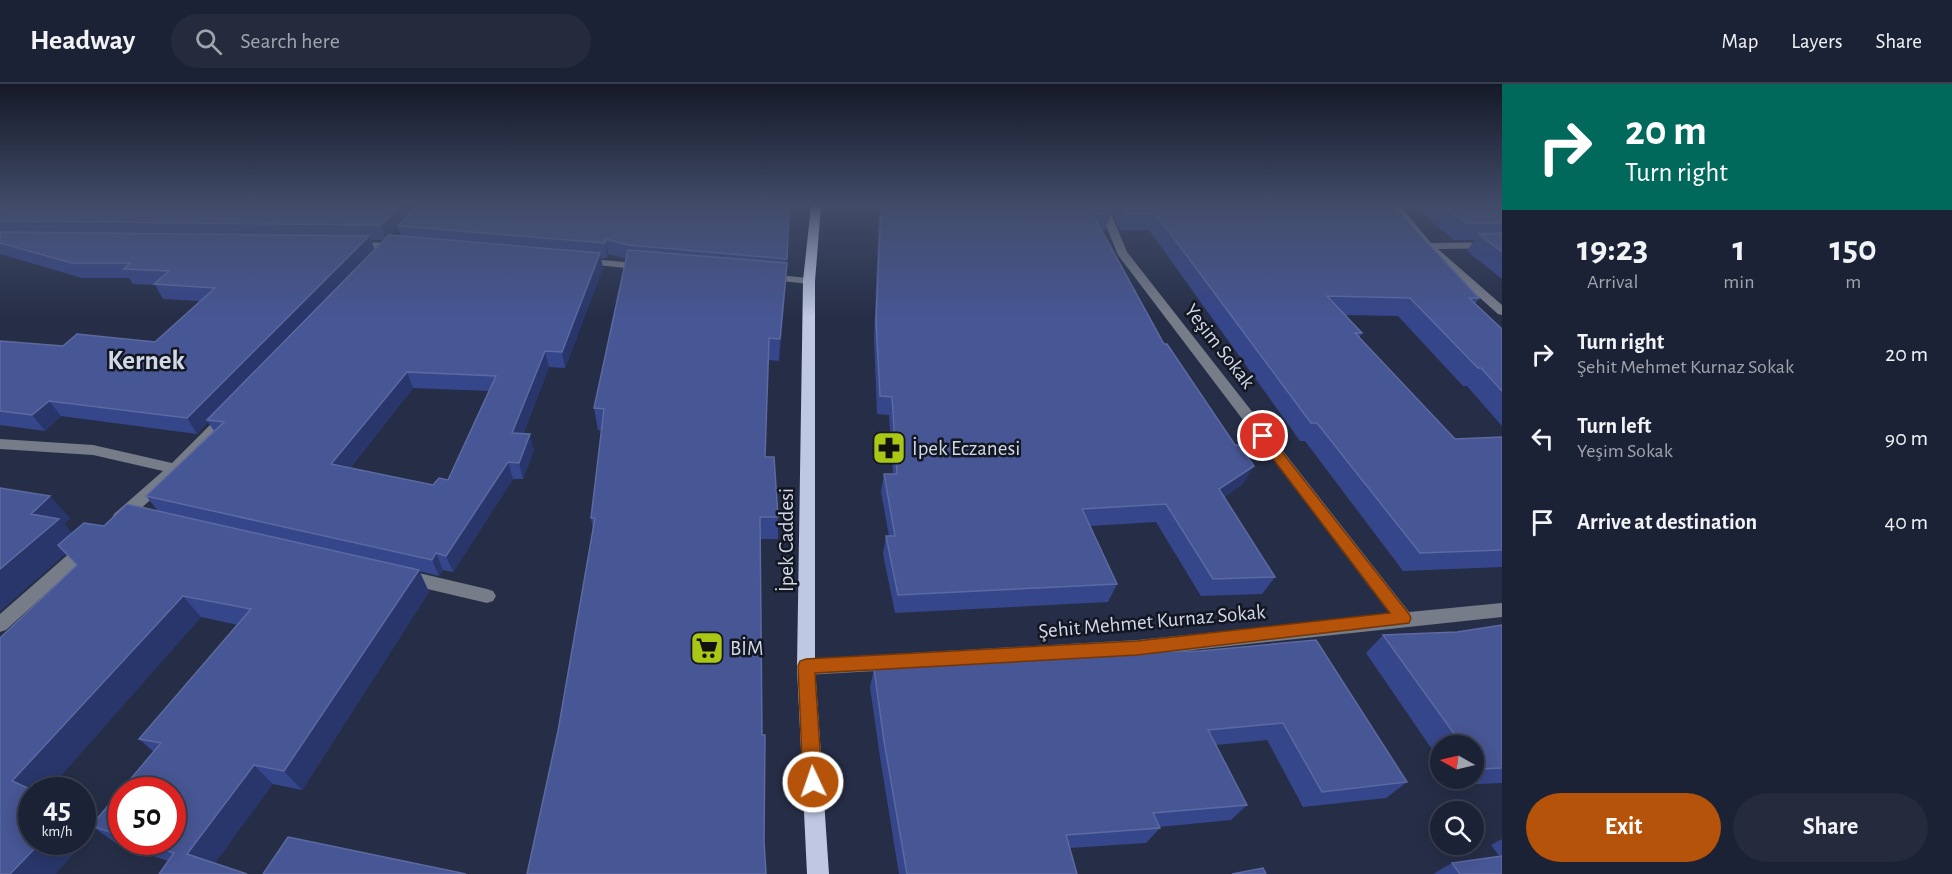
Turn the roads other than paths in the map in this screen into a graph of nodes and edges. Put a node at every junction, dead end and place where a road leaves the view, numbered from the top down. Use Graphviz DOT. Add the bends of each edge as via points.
graph roads {
  1 [pos="813,243"];
  2 [pos="1118,243"];
  3 [pos="1425,243"];
  4 [pos="344,244"];
  5 [pos="392,245"];
  6 [pos="1502,245"];
  7 [pos="1428,246"];
  8 [pos="416,247"];
  9 [pos="571,260"];
  10 [pos="375,262"];
  11 [pos="654,267"];
  12 [pos="750,276"];
  13 [pos="809,281"];
  14 [pos="1502,311"];
  15 [pos="234,408"];
  16 [pos="0,444"];
  17 [pos="176,469"];
  18 [pos="125,513"];
  19 [pos="149,519"];
  20 [pos="394,574"];
  21 [pos="487,596"];
  22 [pos="1502,610"];
  23 [pos="1403,618"];
  24 [pos="0,625"];
  25 [pos="806,666"];
  26 [pos="818,874"];
  1 -- 13 [label="main road, İpek Caddesi"];
  2 -- 23 [label="street, Yeşim Sokak"];
  3 -- 7 [label="street"];
  4 -- 5 [label="street"];
  5 -- 8 [label="street"];
  5 -- 10 [label="street"];
  6 -- 7 [label="street"];
  7 -- 14 [label="street"];
  9 -- 11 [label="street"];
  12 -- 13 [label="street"];
  13 -- 25 [label="main road, İpek Caddesi"];
  15 -- 17 [label="street"];
  16 -- 17 [label="street" via="93,450"];
  17 -- 18 [label="street"];
  18 -- 19 [label="street"];
  18 -- 24 [label="street"];
  20 -- 21 [label="street"];
  22 -- 23 [label="street, Şehit Mehmet Kurnaz Sokak"];
  23 -- 25 [label="street, Şehit Mehmet Kurnaz Sokak" via="1137,648"];
  25 -- 26 [label="main road, İpek Caddesi"];
}
